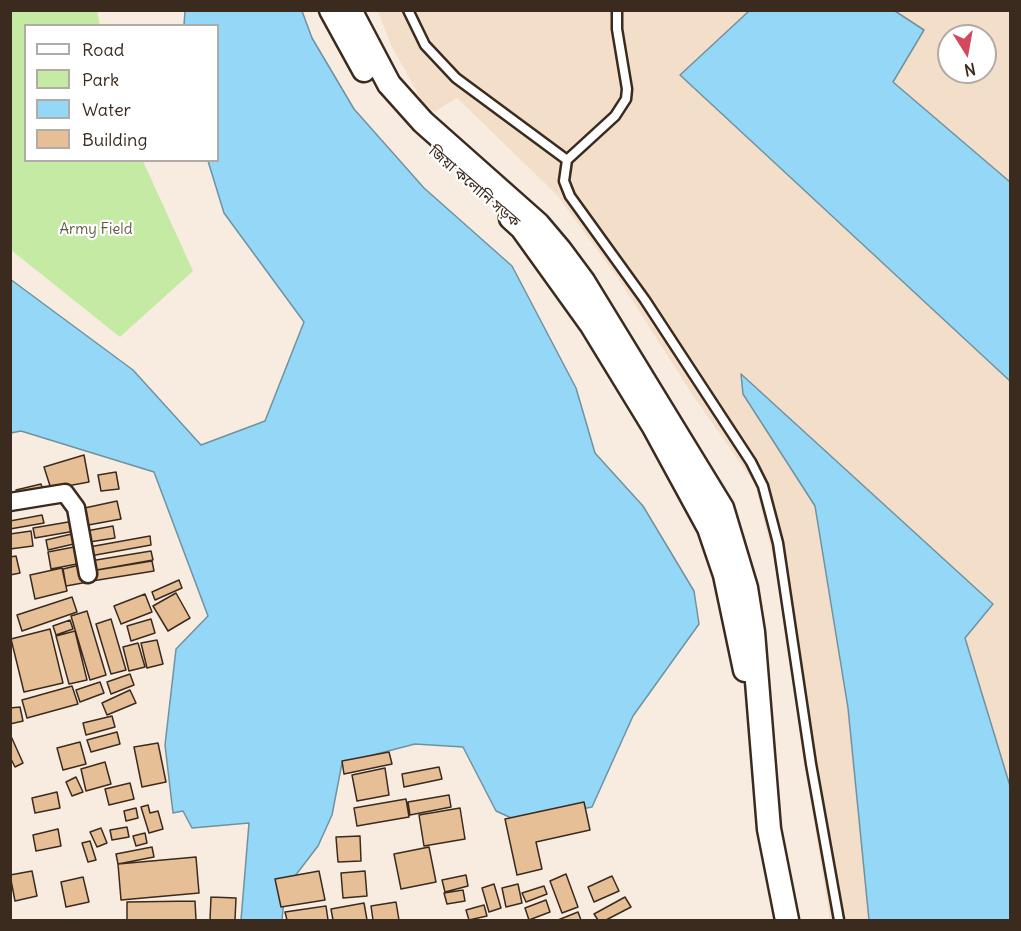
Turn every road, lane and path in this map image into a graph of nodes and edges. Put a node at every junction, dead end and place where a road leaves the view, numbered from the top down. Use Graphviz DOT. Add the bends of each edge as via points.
graph roads {
  1 [pos="331,10"];
  2 [pos="351,10"];
  3 [pos="408,10"];
  4 [pos="617,10"];
  5 [pos="567,160"];
  6 [pos="10,502"];
  7 [pos="88,574"];
  8 [pos="761,743"];
  9 [pos="787,921"];
  10 [pos="839,921"];
  1 -- 8 [label="main road, জিয়া কলোনি সড়ক" via="388,106 414,134 522,228 591,324 654,427 709,528 725,575"];
  2 -- 8 [label="main road" via="389,84 423,122 538,224 560,250 723,508 746,588"];
  3 -- 5 [label="lane" via="425,45 456,78"];
  4 -- 5 [label="lane" via="626,99 615,116"];
  5 -- 10 [label="lane" via="564,181 570,196 645,300 763,486 778,543"];
  6 -- 7 [label="street" via="65,493 76,508"];
  8 -- 9 [label="main road" via="769,829"];
}
